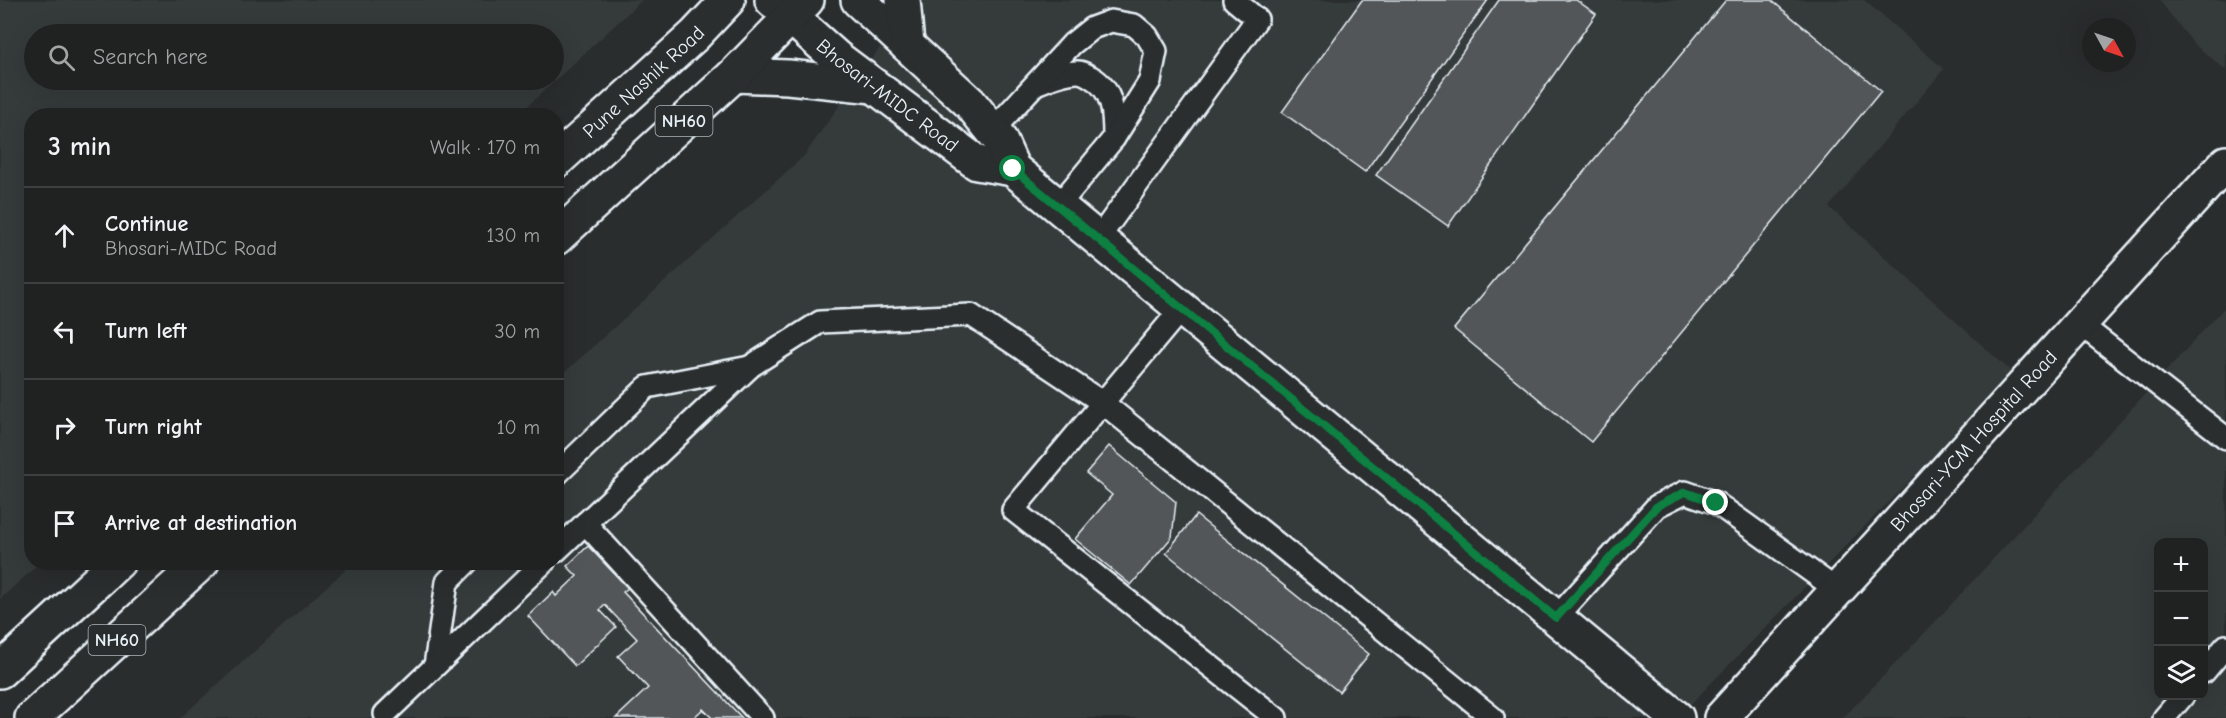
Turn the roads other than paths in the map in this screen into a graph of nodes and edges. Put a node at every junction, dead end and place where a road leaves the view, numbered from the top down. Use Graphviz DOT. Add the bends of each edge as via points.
graph roads {
  1 [pos="728,0"];
  2 [pos="858,0"];
  3 [pos="903,0"];
  4 [pos="1234,0"];
  5 [pos="790,6"];
  6 [pos="907,45"];
  7 [pos="734,75"];
  8 [pos="1035,85"];
  9 [pos="874,86"];
  10 [pos="992,131"];
  11 [pos="1114,138"];
  12 [pos="564,154"];
  13 [pos="2226,164"];
  14 [pos="1013,169"];
  15 [pos="1058,206"];
  16 [pos="564,231"];
  17 [pos="1098,239"];
  18 [pos="1182,308"];
  19 [pos="2080,324"];
  20 [pos="751,366"];
  21 [pos="1103,403"];
  22 [pos="2226,438"];
  23 [pos="564,467"];
  24 [pos="585,523"];
  25 [pos="564,543"];
  26 [pos="109,570"];
  27 [pos="193,570"];
  28 [pos="458,570"];
  29 [pos="536,570"];
  30 [pos="1837,590"];
  31 [pos="1556,618"];
  32 [pos="2226,646"];
  33 [pos="435,666"];
  34 [pos="2208,667"];
  35 [pos="0,671"];
  36 [pos="2180,700"];
  37 [pos="385,714"];
  38 [pos="32,718"];
  39 [pos="763,718"];
  40 [pos="1276,718"];
  41 [pos="1493,718"];
  42 [pos="1677,718"];
  43 [pos="1721,718"];
  44 [pos="2164,718"];
  1 -- 12 [label="main road, Pune Nashik Road / NH60"];
  2 -- 6 [label="main road, Bhosari-MIDC Road"];
  3 -- 6 [label="main road"];
  4 -- 17 [label="lane" via="1257,19"];
  5 -- 7 [label="main road, NH60"];
  5 -- 9 [label="main road, Bhosari-MIDC Road" via="837,58"];
  6 -- 10 [label="main road, Bhosari-MIDC Road" via="970,103"];
  7 -- 9 [label="main road"];
  7 -- 16 [label="main road, NH60"];
  8 -- 10 [label="lane"];
  8 -- 11 [label="lane" via="1061,74 1080,72 1095,79 1110,96"];
  8 -- 11 [label="lane" via="1092,28 1111,21 1134,25 1148,36 1156,51 1150,81"];
  9 -- 14 [label="main road, Bhosari-MIDC Road" via="977,163"];
  10 -- 14 [label="main road, Bhosari-MIDC Road"];
  11 -- 15 [label="lane"];
  13 -- 19 [label="main road, Bhosari-YCM Hospital Road"];
  14 -- 15 [label="main road, Bhosari-MIDC Road"];
  15 -- 17 [label="main road, Bhosari-MIDC Road"];
  17 -- 18 [label="main road, Bhosari-MIDC Road"];
  18 -- 21 [label="lane"];
  18 -- 31 [label="main road, Bhosari-MIDC Road"];
  19 -- 22 [label="lane"];
  19 -- 30 [label="main road, Bhosari-YCM Hospital Road"];
  20 -- 21 [label="lane" via="820,322 971,315"];
  20 -- 23 [label="lane" via="647,387"];
  20 -- 24 [label="lane"];
  21 -- 40 [label="lane" via="1013,510"];
  21 -- 41 [label="lane"];
  24 -- 25 [label="lane"];
  24 -- 39 [label="lane"];
  26 -- 35 [label="main road, NH60"];
  27 -- 38 [label="main road, NH60"];
  28 -- 33 [label="lane" via="447,582"];
  29 -- 33 [label="lane"];
  30 -- 31 [label="lane" via="1716,503 1685,492 1657,506"];
  30 -- 43 [label="main road, Bhosari-YCM Hospital Road"];
  31 -- 42 [label="main road, Bhosari-MIDC Road"];
  32 -- 34 [label="lane"];
  33 -- 37 [label="lane"];
  36 -- 44 [label="lane"];
}
